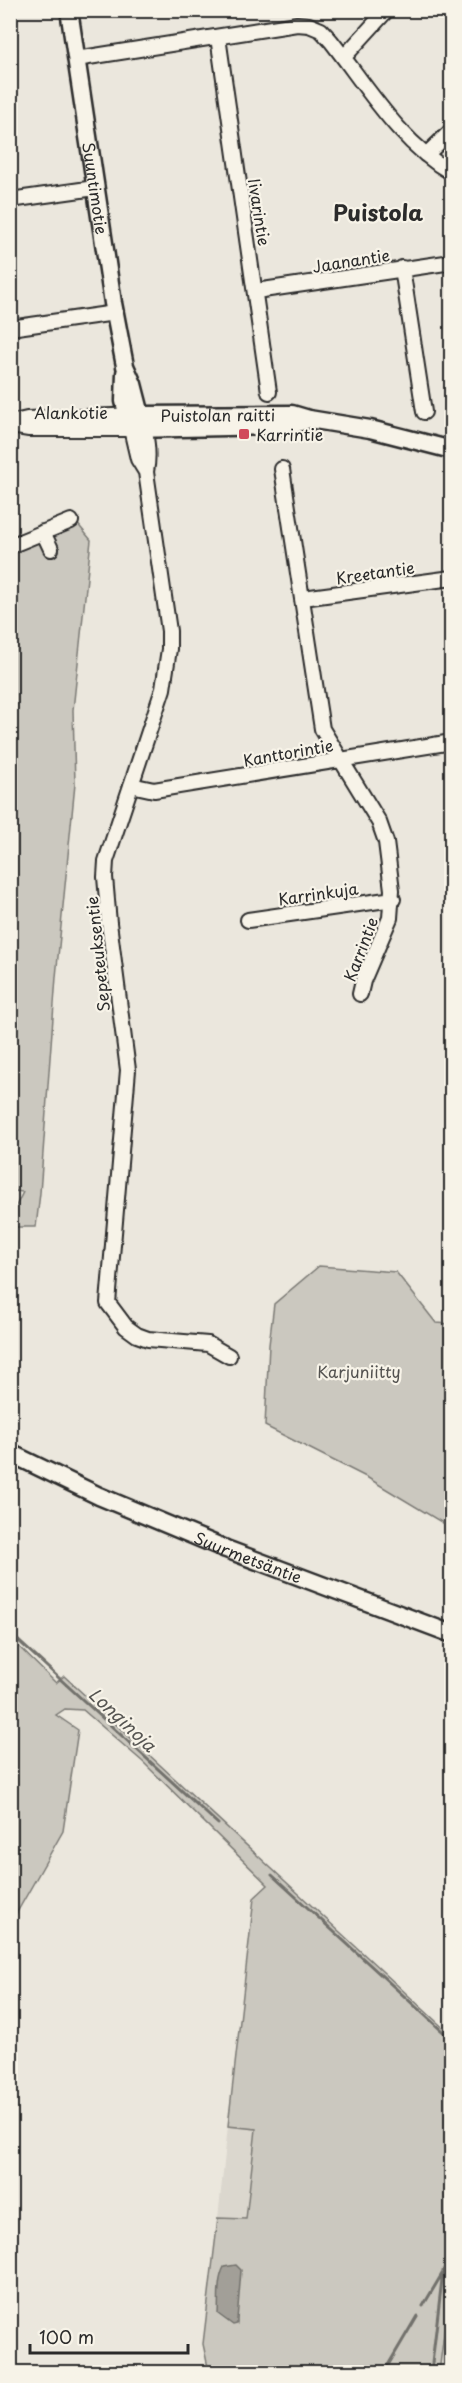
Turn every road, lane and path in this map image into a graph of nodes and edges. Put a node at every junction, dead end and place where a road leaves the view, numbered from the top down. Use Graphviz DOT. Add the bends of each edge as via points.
graph roads {
  1 [pos="69,10"];
  2 [pos="387,10"];
  3 [pos="218,36"];
  4 [pos="344,57"];
  5 [pos="76,59"];
  6 [pos="452,130"];
  7 [pos="426,155"];
  8 [pos="452,173"];
  9 [pos="95,188"];
  10 [pos="10,200"];
  11 [pos="452,262"];
  12 [pos="402,268"];
  13 [pos="256,291"];
  14 [pos="115,314"];
  15 [pos="11,328"];
  16 [pos="14,342"];
  17 [pos="269,392"];
  18 [pos="424,412"];
  19 [pos="136,422"];
  20 [pos="10,424"];
  21 [pos="452,450"];
  22 [pos="282,469"];
  23 [pos="71,521"];
  24 [pos="43,532"];
  25 [pos="10,546"];
  26 [pos="51,549"];
  27 [pos="452,578"];
  28 [pos="303,598"];
  29 [pos="452,742"];
  30 [pos="342,760"];
  31 [pos="130,785"];
  32 [pos="393,899"];
  33 [pos="249,920"];
  34 [pos="360,994"];
  35 [pos="229,1356"];
  36 [pos="10,1453"];
  37 [pos="10,1462"];
  38 [pos="48,1472"];
  39 [pos="452,1634"];
  1 -- 5 [label="main road, Suuntimotie"];
  2 -- 4 [label="street"];
  3 -- 4 [label="street" via="309,25 321,30"];
  3 -- 5 [label="street"];
  3 -- 13 [label="street, Iivarintie"];
  4 -- 7 [label="street" via="409,140"];
  5 -- 9 [label="main road, Suuntimotie"];
  6 -- 7 [label="street"];
  7 -- 8 [label="street"];
  9 -- 10 [label="street"];
  9 -- 14 [label="main road, Suuntimotie"];
  11 -- 12 [label="street, Jaanantie"];
  12 -- 13 [label="street, Jaanantie"];
  12 -- 18 [label="street"];
  13 -- 17 [label="street, Iivarintie"];
  14 -- 15 [label="street"];
  14 -- 19 [label="main road, Suuntimotie" via="125,366 124,395"];
  15 -- 16 [label="street"];
  19 -- 20 [label="street, Alankotie" via="28,429"];
  19 -- 21 [label="main road, Puistolan raitti" via="277,426 309,419 370,429"];
  19 -- 31 [label="street, Sepeteuksentie" via="138,459 146,472 169,649 163,689"];
  22 -- 28 [label="street, Karrintie"];
  23 -- 24 [label="street"];
  24 -- 25 [label="street"];
  24 -- 26 [label="street"];
  27 -- 28 [label="street, Kreetantie"];
  28 -- 30 [label="street, Karrintie" via="322,729"];
  29 -- 30 [label="street, Kanttorintie"];
  30 -- 31 [label="street, Kanttorintie" via="154,790"];
  30 -- 32 [label="street, Karrintie" via="383,830"];
  31 -- 35 [label="street, Sepeteuksentie" via="110,846 105,877 128,1070 108,1303 137,1335 208,1344"];
  32 -- 33 [label="street, Karrinkuja"];
  32 -- 34 [label="street, Karrintie" via="390,918"];
  36 -- 38 [label="main road, Suurmetsäntie"];
  37 -- 38 [label="main road, Suurmetsäntie"];
  38 -- 39 [label="main road, Suurmetsäntie" via="226,1549"];
}
